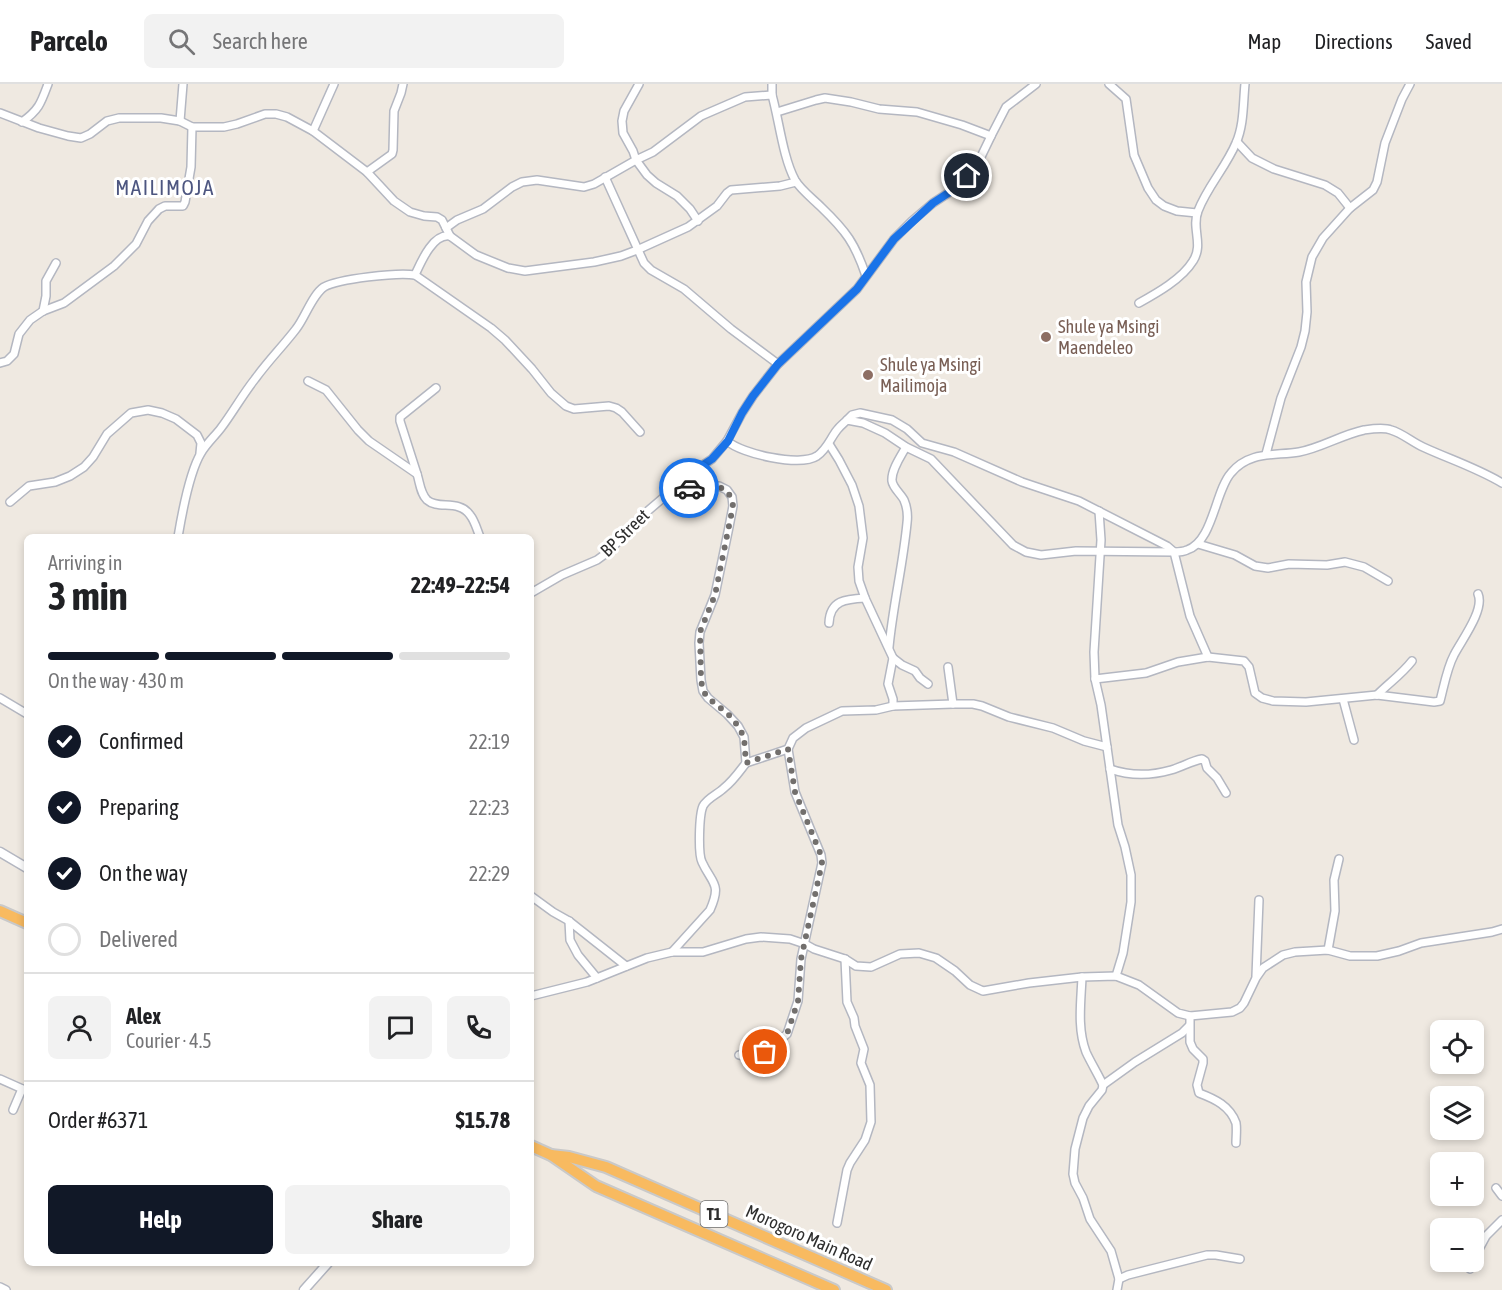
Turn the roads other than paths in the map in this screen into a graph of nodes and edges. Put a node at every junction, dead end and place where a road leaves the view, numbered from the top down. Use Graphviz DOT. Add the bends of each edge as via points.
graph roads {
  1 [pos="48,84"];
  2 [pos="183,84"];
  3 [pos="334,84"];
  4 [pos="403,84"];
  5 [pos="639,84"];
  6 [pos="772,84"];
  7 [pos="1036,84"];
  8 [pos="1109,84"];
  9 [pos="1245,84"];
  10 [pos="1410,84"];
  11 [pos="772,95"];
  12 [pos="777,112"];
  13 [pos="0,113"];
  14 [pos="22,122"];
  15 [pos="180,122"];
  16 [pos="192,127"];
  17 [pos="313,131"];
  18 [pos="990,136"];
  19 [pos="1237,142"];
  20 [pos="636,160"];
  21 [pos="368,172"];
  22 [pos="605,177"];
  23 [pos="796,182"];
  24 [pos="1350,208"];
  25 [pos="1197,213"];
  26 [pos="442,220"];
  27 [pos="457,220"];
  28 [pos="698,221"];
  29 [pos="446,228"];
  30 [pos="450,236"];
  31 [pos="637,250"];
  32 [pos="56,263"];
  33 [pos="415,275"];
  34 [pos="866,276"];
  35 [pos="1139,303"];
  36 [pos="43,311"];
  37 [pos="0,363"];
  38 [pos="778,364"];
  39 [pos="308,381"];
  40 [pos="436,388"];
  41 [pos="847,420"];
  42 [pos="640,432"];
  43 [pos="728,441"];
  44 [pos="829,444"];
  45 [pos="906,447"];
  46 [pos="200,453"];
  47 [pos="1266,454"];
  48 [pos="417,474"];
  49 [pos="1502,483"];
  50 [pos="674,489"];
  51 [pos="10,502"];
  52 [pos="1099,511"];
  53 [pos="179,534"];
  54 [pos="479,534"];
  55 [pos="1198,544"];
  56 [pos="1101,551"];
  57 [pos="1174,552"];
  58 [pos="1388,580"];
  59 [pos="534,591"];
  60 [pos="1478,594"];
  61 [pos="865,598"];
  62 [pos="830,623"];
  63 [pos="889,647"];
  64 [pos="1208,657"];
  65 [pos="893,658"];
  66 [pos="1412,661"];
  67 [pos="948,667"];
  68 [pos="1095,679"];
  69 [pos="928,684"];
  70 [pos="1377,695"];
  71 [pos="0,698"];
  72 [pos="1343,699"];
  73 [pos="953,704"];
  74 [pos="893,706"];
  75 [pos="24,712"];
  76 [pos="1354,740"];
  77 [pos="1107,747"];
  78 [pos="788,749"];
  79 [pos="746,763"];
  80 [pos="1110,769"];
  81 [pos="1226,793"];
  82 [pos="0,852"];
  83 [pos="1339,859"];
  84 [pos="24,864"];
  85 [pos="534,898"];
  86 [pos="1259,900"];
  87 [pos="0,911"];
  88 [pos="569,921"];
  89 [pos="24,922"];
  90 [pos="1502,929"];
  91 [pos="805,944"];
  92 [pos="1328,950"];
  93 [pos="672,952"];
  94 [pos="845,959"];
  95 [pos="626,966"];
  96 [pos="1116,976"];
  97 [pos="1082,977"];
  98 [pos="597,978"];
  99 [pos="1256,978"];
  100 [pos="534,995"];
  101 [pos="1190,1016"];
  102 [pos="1189,1026"];
  103 [pos="739,1055"];
  104 [pos="0,1079"];
  105 [pos="1103,1085"];
  106 [pos="24,1090"];
  107 [pos="24,1092"];
  108 [pos="13,1110"];
  109 [pos="1236,1143"];
  110 [pos="534,1147"];
  111 [pos="551,1155"];
  112 [pos="1496,1188"];
  113 [pos="1502,1196"];
  114 [pos="1502,1220"];
  115 [pos="837,1223"];
  116 [pos="1484,1240"];
  117 [pos="1240,1259"];
  118 [pos="325,1266"];
  119 [pos="1119,1279"];
  120 [pos="0,1287"];
  121 [pos="6,1290"];
  122 [pos="304,1290"];
  123 [pos="834,1290"];
  124 [pos="886,1290"];
  125 [pos="1117,1290"];
  1 -- 14 [label="street" via="34,114"];
  2 -- 15 [label="street"];
  3 -- 17 [label="street"];
  4 -- 21 [label="street" via="394,111 392,154"];
  5 -- 20 [label="street" via="622,121 623,133"];
  6 -- 11 [label="street"];
  7 -- 18 [label="street, BP Street" via="1006,107"];
  8 -- 25 [label="street" via="1126,99 1134,155 1156,200 1177,211"];
  9 -- 19 [label="street"];
  10 -- 24 [label="street" via="1385,143 1377,182"];
  11 -- 12 [label="street"];
  11 -- 20 [label="street" via="745,98 701,116"];
  12 -- 18 [label="street" via="825,98 918,112"];
  12 -- 23 [label="street"];
  13 -- 14 [label="street"];
  14 -- 15 [label="street" via="81,138 119,118"];
  15 -- 16 [label="street"];
  16 -- 17 [label="street" via="224,127 276,114"];
  16 -- 36 [label="street" via="191,167 183,206 159,209 147,220 136,244 114,266 64,303"];
  17 -- 21 [label="street"];
  18 -- 34 [label="street, BP Street" via="977,165 956,188 933,203 894,239"];
  19 -- 24 [label="street" via="1252,158 1338,193"];
  19 -- 25 [label="street"];
  20 -- 22 [label="street"];
  20 -- 28 [label="street" via="656,183 677,196"];
  21 -- 26 [label="street" via="394,201 410,212"];
  22 -- 27 [label="street" via="584,187 537,180 522,182 483,209"];
  22 -- 31 [label="street"];
  23 -- 28 [label="street" via="731,190"];
  23 -- 34 [label="street" via="848,236"];
  24 -- 47 [label="street" via="1312,257 1306,282 1305,331"];
  25 -- 35 [label="street" via="1198,251 1193,262 1164,289"];
  26 -- 27 [label="street"];
  26 -- 29 [label="street"];
  27 -- 29 [label="street"];
  28 -- 31 [label="street"];
  29 -- 30 [label="street"];
  30 -- 31 [label="street" via="476,255 525,271 594,262"];
  30 -- 33 [label="street" via="435,241"];
  31 -- 38 [label="street" via="651,270 684,289"];
  32 -- 36 [label="street" via="46,281"];
  33 -- 42 [label="street" via="506,340 566,406 616,408"];
  33 -- 46 [label="street" via="378,276 325,287"];
  34 -- 38 [label="street, BP Street"];
  36 -- 37 [label="street" via="19,334 14,354"];
  38 -- 43 [label="street, BP Street" via="753,396"];
  39 -- 48 [label="street" via="326,390 369,441"];
  40 -- 48 [label="street" via="400,417"];
  41 -- 44 [label="street"];
  41 -- 45 [label="street" via="885,433"];
  41 -- 52 [label="street" via="860,413 892,420 922,443 954,452"];
  43 -- 44 [label="street" via="760,455 792,460 816,456"];
  43 -- 50 [label="street, BP Street"];
  44 -- 61 [label="street" via="859,506 863,538 858,567"];
  45 -- 56 [label="street" via="931,459 1013,545 1026,552 1041,555"];
  45 -- 63 [label="street" via="892,482 904,500 908,520"];
  46 -- 51 [label="street" via="197,435 176,419 148,410 131,413 107,434 84,467 55,482 29,486"];
  46 -- 53 [label="street"];
  47 -- 49 [label="street" via="1300,452 1364,430 1390,429"];
  47 -- 55 [label="street" via="1231,472"];
  48 -- 54 [label="street" via="426,499 464,509"];
  50 -- 59 [label="street, BP Street" via="609,552"];
  50 -- 79 [label="street" via="719,486 732,497 715,595 700,632 701,680 708,698 728,714 744,737"];
  52 -- 56 [label="street"];
  52 -- 57 [label="street"];
  55 -- 57 [label="street"];
  55 -- 58 [label="street" via="1236,555 1255,566 1345,562"];
  56 -- 57 [label="street"];
  56 -- 68 [label="street"];
  57 -- 64 [label="street" via="1190,616"];
  60 -- 70 [label="street" via="1472,624 1453,656 1440,700 1427,702"];
  61 -- 62 [label="street" via="836,605"];
  61 -- 63 [label="street"];
  63 -- 65 [label="street"];
  64 -- 68 [label="street" via="1146,673"];
  64 -- 72 [label="street" via="1244,661 1255,693 1262,698 1306,702"];
  65 -- 69 [label="street"];
  65 -- 74 [label="street" via="888,684"];
  66 -- 70 [label="street"];
  67 -- 73 [label="street"];
  68 -- 77 [label="street"];
  70 -- 72 [label="street"];
  71 -- 75 [label="street"];
  72 -- 76 [label="street"];
  73 -- 74 [label="street"];
  73 -- 77 [label="street" via="982,706"];
  74 -- 78 [label="street" via="842,711 806,728 793,738"];
  77 -- 80 [label="street"];
  78 -- 79 [label="street"];
  78 -- 91 [label="street" via="795,792 822,863"];
  79 -- 93 [label="street" via="701,810 701,861 714,882 714,902"];
  80 -- 81 [label="street" via="1136,775 1157,773 1202,759"];
  80 -- 96 [label="street" via="1118,825 1131,875 1131,902"];
  82 -- 84 [label="street"];
  83 -- 92 [label="street"];
  85 -- 88 [label="street"];
  86 -- 99 [label="street"];
  87 -- 89 [label="highway"];
  88 -- 95 [label="street"];
  88 -- 98 [label="street" via="570,940"];
  90 -- 92 [label="street" via="1377,956 1350,956"];
  91 -- 93 [label="street" via="761,937 703,952"];
  91 -- 94 [label="street"];
  91 -- 103 [label="street" via="798,1001 787,1034 765,1052"];
  92 -- 99 [label="street" via="1283,955 1263,968"];
  93 -- 95 [label="street"];
  94 -- 97 [label="street" via="856,966 871,967 900,954 919,953 936,958 970,986 983,991"];
  94 -- 115 [label="street" via="846,1002 864,1049 861,1063 870,1084 871,1122 847,1170"];
  95 -- 98 [label="street"];
  96 -- 97 [label="street"];
  96 -- 101 [label="street" via="1139,985 1178,1013"];
  97 -- 105 [label="street" via="1081,1031"];
  98 -- 100 [label="street"];
  99 -- 101 [label="street" via="1240,1008"];
  101 -- 102 [label="street"];
  102 -- 105 [label="street"];
  102 -- 109 [label="street" via="1190,1042 1203,1059 1199,1093 1228,1108 1236,1124"];
  104 -- 106 [label="street"];
  105 -- 119 [label="street" via="1083,1118 1073,1174 1090,1219 1111,1251"];
  107 -- 108 [label="street"];
  110 -- 111 [label="highway, Morogoro Main Road / T1"];
  111 -- 123 [label="highway, Morogoro Main Road / T1" via="596,1186"];
  111 -- 124 [label="highway, Morogoro Main Road / T1" via="606,1167"];
  112 -- 113 [label="street"];
  114 -- 116 [label="street"];
  117 -- 119 [label="street" via="1207,1255"];
  118 -- 122 [label="street"];
  119 -- 125 [label="street"];
  120 -- 121 [label="street"];
}
